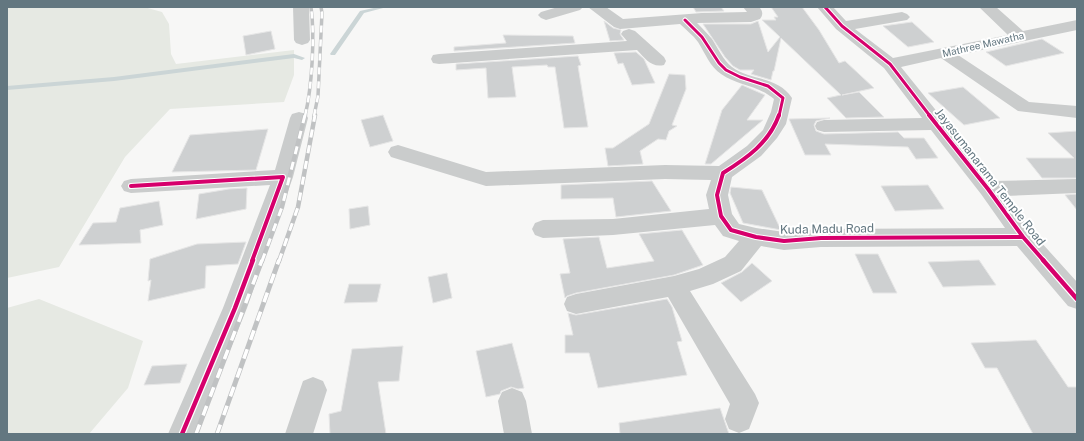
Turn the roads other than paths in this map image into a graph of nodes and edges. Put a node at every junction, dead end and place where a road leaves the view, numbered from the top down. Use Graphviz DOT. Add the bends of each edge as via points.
graph roads {
  1 [pos="301,7"];
  2 [pos="575,7"];
  3 [pos="596,7"];
  4 [pos="751,7"];
  5 [pos="825,7"];
  6 [pos="987,7"];
  7 [pos="546,15"];
  8 [pos="902,17"];
  9 [pos="620,24"];
  10 [pos="690,25"];
  11 [pos="842,26"];
  12 [pos="1074,29"];
  13 [pos="738,30"];
  14 [pos="1020,36"];
  15 [pos="302,40"];
  16 [pos="639,45"];
  17 [pos="944,53"];
  18 [pos="439,59"];
  19 [pos="658,61"];
  20 [pos="890,64"];
  21 [pos="1077,112"];
  22 [pos="299,118"];
  23 [pos="936,124"];
  24 [pos="824,126"];
  25 [pos="398,152"];
  26 [pos="723,173"];
  27 [pos="283,177"];
  28 [pos="131,186"];
  29 [pos="1077,186"];
  30 [pos="988,189"];
  31 [pos="721,216"];
  32 [pos="543,229"];
  33 [pos="756,237"];
  34 [pos="1023,237"];
  35 [pos="674,286"];
  36 [pos="1077,300"];
  37 [pos="576,304"];
  38 [pos="313,390"];
  39 [pos="512,401"];
  40 [pos="739,419"];
  41 [pos="182,434"];
  42 [pos="299,434"];
  43 [pos="518,434"];
  1 -- 15 [label="street"];
  2 -- 7 [label="street"];
  3 -- 9 [label="street"];
  4 -- 10 [label="street" via="755,11 755,16 702,18"];
  5 -- 11 [label="street, Jayasumanarama Temple Road"];
  6 -- 14 [label="street"];
  8 -- 11 [label="street"];
  9 -- 10 [label="street"];
  9 -- 16 [label="street"];
  10 -- 13 [label="street"];
  10 -- 26 [label="street" via="701,35 724,69 767,85 783,98 778,119 759,149"];
  11 -- 20 [label="street, Jayasumanarama Temple Road"];
  12 -- 14 [label="street, Mathree Mawatha"];
  14 -- 17 [label="street, Mathree Mawatha"];
  16 -- 18 [label="street"];
  16 -- 19 [label="street"];
  17 -- 20 [label="street, Mathree Mawatha"];
  17 -- 21 [label="street" via="1024,107"];
  20 -- 23 [label="street, Jayasumanarama Temple Road"];
  22 -- 27 [label="street"];
  23 -- 24 [label="street"];
  23 -- 30 [label="street, Jayasumanarama Temple Road"];
  25 -- 26 [label="street" via="486,179 665,172"];
  26 -- 31 [label="street" via="717,195"];
  27 -- 28 [label="street"];
  27 -- 41 [label="street" via="235,308"];
  29 -- 30 [label="street"];
  30 -- 34 [label="street, Jayasumanarama Temple Road"];
  31 -- 32 [label="street" via="613,227"];
  31 -- 33 [label="street, Kuda Madu Road" via="732,230"];
  33 -- 34 [label="street, Kuda Madu Road" via="784,241 821,238"];
  33 -- 35 [label="street" via="733,264"];
  34 -- 36 [label="street, Jayasumanarama Temple Road"];
  35 -- 37 [label="street"];
  35 -- 40 [label="street" via="745,403"];
  38 -- 42 [label="street"];
  39 -- 43 [label="street"];
}
